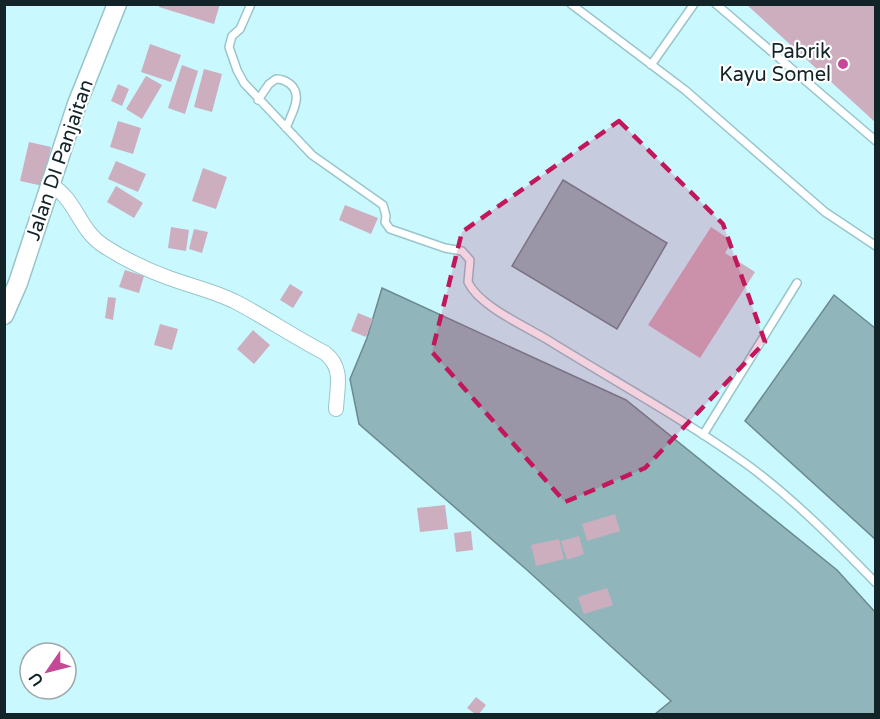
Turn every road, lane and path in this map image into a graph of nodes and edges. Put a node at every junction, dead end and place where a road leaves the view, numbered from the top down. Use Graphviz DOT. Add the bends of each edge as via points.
graph roads {
  1 [pos="117,4"];
  2 [pos="251,4"];
  3 [pos="571,4"];
  4 [pos="694,4"];
  5 [pos="716,4"];
  6 [pos="651,64"];
  7 [pos="258,100"];
  8 [pos="286,129"];
  9 [pos="876,141"];
  10 [pos="51,185"];
  11 [pos="876,246"];
  12 [pos="797,284"];
  13 [pos="4,315"];
  14 [pos="336,409"];
  15 [pos="703,435"];
  16 [pos="876,583"];
  1 -- 10 [label="main road, Jalan DI Panjaitan" via="77,104"];
  2 -- 7 [label="lane" via="229,46 241,77"];
  3 -- 6 [label="lane"];
  4 -- 6 [label="lane"];
  5 -- 9 [label="lane"];
  6 -- 11 [label="lane" via="825,212"];
  7 -- 8 [label="lane"];
  7 -- 8 [label="lane" via="276,79 294,87 297,97"];
  8 -- 15 [label="lane" via="326,167 383,205 390,229 462,251 470,260 467,277 478,296"];
  10 -- 13 [label="main road, Jalan DI Panjaitan"];
  10 -- 14 [label="street" via="62,191 88,233 104,246 170,278 234,301 334,360 338,373"];
  12 -- 15 [label="lane"];
  15 -- 16 [label="lane" via="746,464 819,524"];
}
